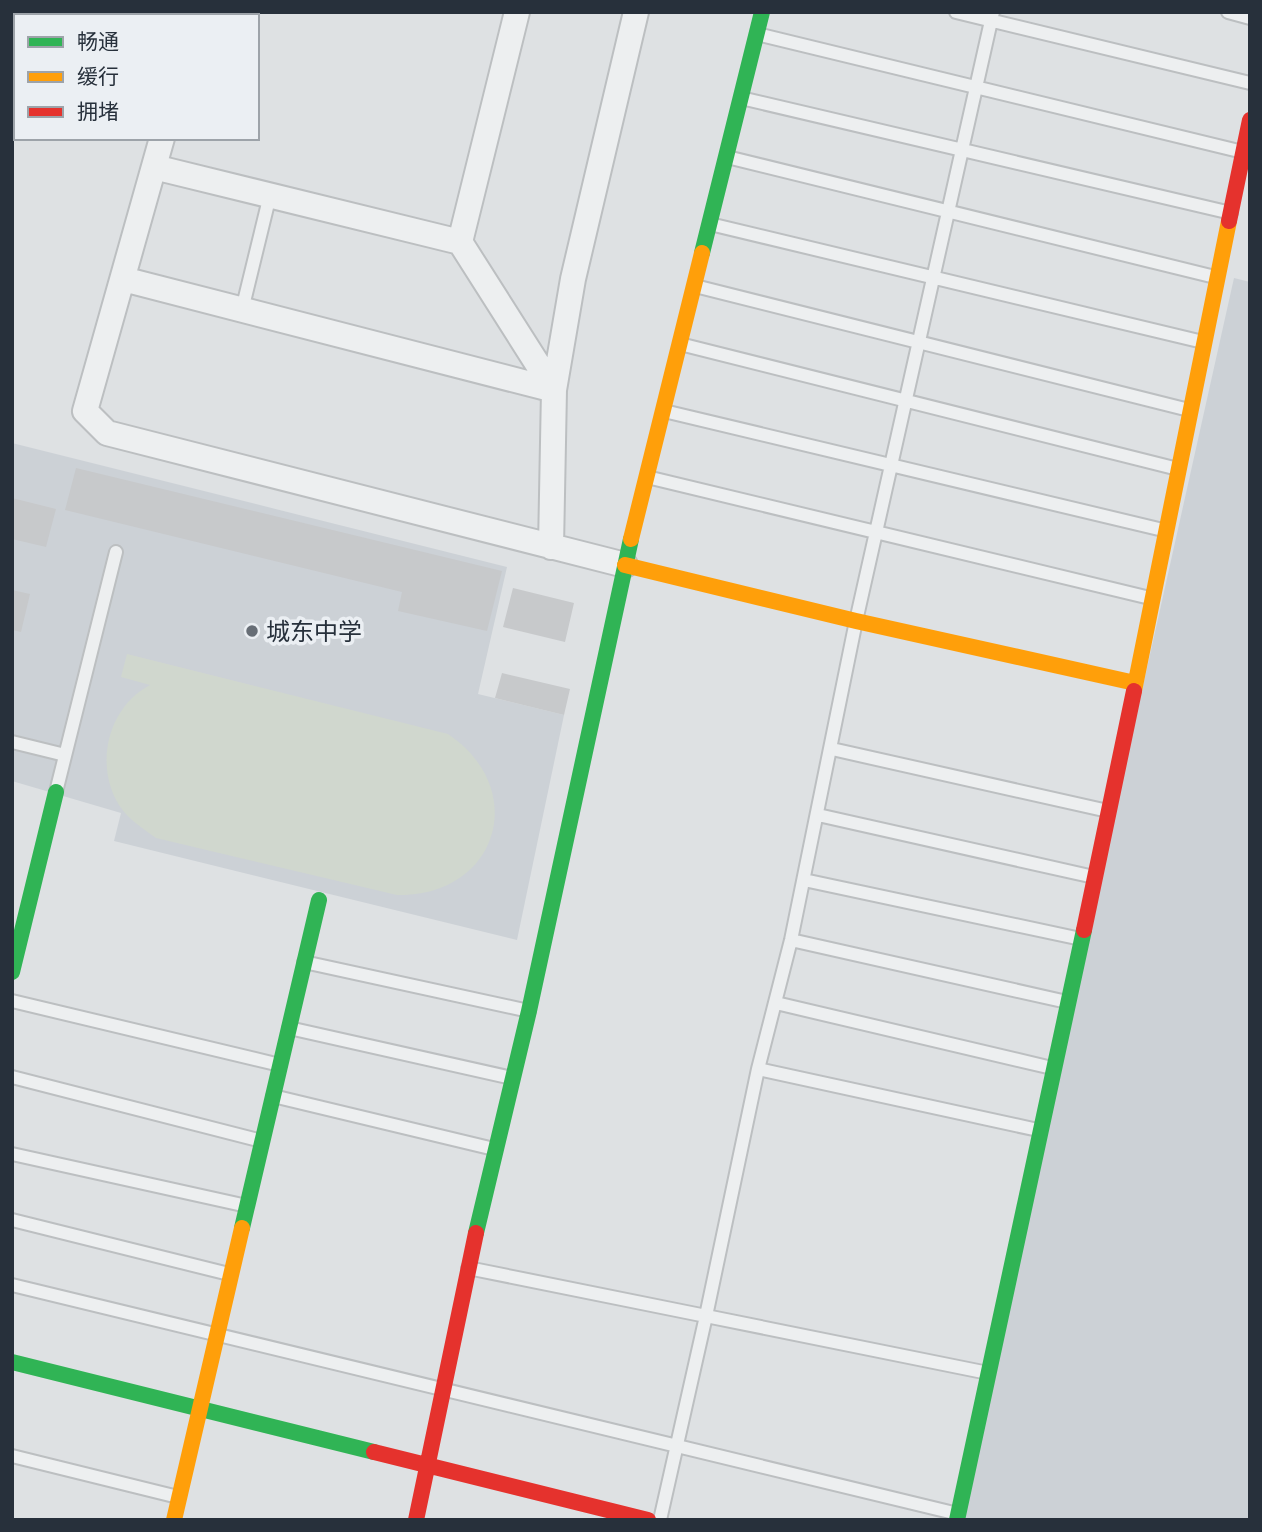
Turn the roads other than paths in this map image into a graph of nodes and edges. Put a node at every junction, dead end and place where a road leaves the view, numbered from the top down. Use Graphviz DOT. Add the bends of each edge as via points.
graph roads {
  1 [pos="517,12"];
  2 [pos="636,12"];
  3 [pos="762,12"];
  4 [pos="956,12"];
  5 [pos="1228,12"];
  6 [pos="992,16"];
  7 [pos="1250,18"];
  8 [pos="757,34"];
  9 [pos="1250,83"];
  10 [pos="976,87"];
  11 [pos="741,97"];
  12 [pos="1250,120"];
  13 [pos="161,140"];
  14 [pos="962,150"];
  15 [pos="1244,152"];
  16 [pos="726,157"];
  17 [pos="154,167"];
  18 [pos="270,195"];
  19 [pos="948,211"];
  20 [pos="1231,214"];
  21 [pos="710,223"];
  22 [pos="460,242"];
  23 [pos="933,277"];
  24 [pos="1218,277"];
  25 [pos="123,279"];
  26 [pos="694,286"];
  27 [pos="242,310"];
  28 [pos="919,342"];
  29 [pos="1205,342"];
  30 [pos="680,344"];
  31 [pos="554,390"];
  32 [pos="906,401"];
  33 [pos="663,411"];
  34 [pos="1191,411"];
  35 [pos="891,466"];
  36 [pos="1179,469"];
  37 [pos="647,477"];
  38 [pos="1166,531"];
  39 [pos="877,532"];
  40 [pos="551,547"];
  41 [pos="116,552"];
  42 [pos="625,565"];
  43 [pos="1152,598"];
  44 [pos="856,621"];
  45 [pos="1135,683"];
  46 [pos="12,742"];
  47 [pos="832,749"];
  48 [pos="65,755"];
  49 [pos="56,792"];
  50 [pos="1109,812"];
  51 [pos="818,815"];
  52 [pos="1095,877"];
  53 [pos="804,880"];
  54 [pos="319,900"];
  55 [pos="791,940"];
  56 [pos="1081,940"];
  57 [pos="304,962"];
  58 [pos="12,972"];
  59 [pos="12,1001"];
  60 [pos="1068,1002"];
  61 [pos="776,1003"];
  62 [pos="529,1011"];
  63 [pos="288,1028"];
  64 [pos="280,1065"];
  65 [pos="758,1069"];
  66 [pos="1054,1069"];
  67 [pos="12,1077"];
  68 [pos="512,1078"];
  69 [pos="273,1096"];
  70 [pos="1041,1130"];
  71 [pos="262,1141"];
  72 [pos="497,1149"];
  73 [pos="12,1154"];
  74 [pos="247,1206"];
  75 [pos="12,1220"];
  76 [pos="468,1268"];
  77 [pos="231,1274"];
  78 [pos="12,1285"];
  79 [pos="706,1316"];
  80 [pos="217,1335"];
  81 [pos="12,1362"];
  82 [pos="988,1373"];
  83 [pos="445,1391"];
  84 [pos="200,1409"];
  85 [pos="677,1447"];
  86 [pos="12,1456"];
  87 [pos="428,1465"];
  88 [pos="179,1497"];
  89 [pos="957,1517"];
  90 [pos="174,1520"];
  91 [pos="416,1520"];
  92 [pos="648,1520"];
  93 [pos="660,1520"];
  1 -- 22 [label="street"];
  2 -- 31 [label="street" via="572,279"];
  3 -- 8 [label="street"];
  4 -- 6 [label="lane"];
  5 -- 7 [label="lane"];
  6 -- 9 [label="lane"];
  6 -- 10 [label="lane"];
  8 -- 10 [label="lane"];
  8 -- 11 [label="street"];
  10 -- 14 [label="lane"];
  10 -- 15 [label="lane"];
  11 -- 14 [label="lane"];
  11 -- 16 [label="street"];
  12 -- 15 [label="street"];
  13 -- 17 [label="street"];
  14 -- 19 [label="lane"];
  14 -- 20 [label="lane"];
  15 -- 20 [label="street"];
  16 -- 19 [label="lane"];
  16 -- 21 [label="street"];
  17 -- 18 [label="street"];
  17 -- 25 [label="street"];
  18 -- 22 [label="street"];
  18 -- 27 [label="lane"];
  19 -- 23 [label="lane"];
  19 -- 24 [label="lane"];
  20 -- 24 [label="street"];
  21 -- 23 [label="lane"];
  21 -- 26 [label="street"];
  22 -- 31 [label="street"];
  23 -- 28 [label="lane"];
  23 -- 29 [label="lane"];
  24 -- 29 [label="street"];
  25 -- 27 [label="street"];
  25 -- 40 [label="street" via="85,411 107,433"];
  26 -- 28 [label="lane"];
  26 -- 30 [label="street"];
  27 -- 31 [label="street"];
  28 -- 32 [label="lane"];
  28 -- 34 [label="lane"];
  29 -- 34 [label="street"];
  30 -- 32 [label="lane"];
  30 -- 33 [label="street"];
  31 -- 40 [label="street"];
  32 -- 35 [label="lane"];
  32 -- 36 [label="lane"];
  33 -- 35 [label="lane"];
  33 -- 37 [label="street"];
  34 -- 36 [label="street"];
  35 -- 38 [label="lane"];
  35 -- 39 [label="lane"];
  36 -- 38 [label="street"];
  37 -- 39 [label="lane"];
  37 -- 42 [label="street"];
  38 -- 43 [label="street"];
  39 -- 43 [label="lane"];
  39 -- 44 [label="lane"];
  40 -- 42 [label="street"];
  41 -- 48 [label="lane"];
  42 -- 44 [label="street"];
  42 -- 62 [label="street"];
  43 -- 45 [label="street"];
  44 -- 45 [label="street"];
  44 -- 47 [label="lane"];
  45 -- 50 [label="street"];
  46 -- 48 [label="lane"];
  47 -- 50 [label="lane"];
  47 -- 51 [label="lane"];
  48 -- 49 [label="lane"];
  49 -- 58 [label="street"];
  50 -- 52 [label="street"];
  51 -- 52 [label="lane"];
  51 -- 53 [label="lane"];
  52 -- 56 [label="street"];
  53 -- 55 [label="lane"];
  53 -- 56 [label="lane"];
  54 -- 57 [label="street"];
  55 -- 60 [label="lane"];
  55 -- 61 [label="lane"];
  56 -- 60 [label="street"];
  57 -- 62 [label="lane"];
  57 -- 63 [label="street"];
  59 -- 64 [label="lane"];
  60 -- 66 [label="street"];
  61 -- 65 [label="lane"];
  61 -- 66 [label="lane"];
  62 -- 68 [label="street"];
  63 -- 64 [label="street"];
  63 -- 68 [label="lane"];
  64 -- 69 [label="street"];
  65 -- 70 [label="lane"];
  65 -- 79 [label="lane"];
  66 -- 70 [label="street"];
  67 -- 71 [label="lane"];
  68 -- 72 [label="street"];
  69 -- 71 [label="street"];
  69 -- 72 [label="lane"];
  70 -- 82 [label="street"];
  71 -- 74 [label="street"];
  72 -- 76 [label="street"];
  73 -- 74 [label="lane"];
  74 -- 77 [label="street"];
  75 -- 77 [label="lane"];
  76 -- 79 [label="lane"];
  76 -- 83 [label="street"];
  77 -- 80 [label="street"];
  78 -- 80 [label="lane"];
  79 -- 82 [label="lane"];
  79 -- 85 [label="lane"];
  80 -- 83 [label="lane"];
  80 -- 84 [label="street"];
  81 -- 84 [label="street"];
  82 -- 89 [label="street"];
  83 -- 85 [label="lane"];
  83 -- 87 [label="street"];
  84 -- 87 [label="street"];
  84 -- 88 [label="street"];
  85 -- 89 [label="lane"];
  85 -- 93 [label="lane"];
  86 -- 88 [label="lane"];
  87 -- 91 [label="street"];
  87 -- 92 [label="street"];
  88 -- 90 [label="street"];
}
